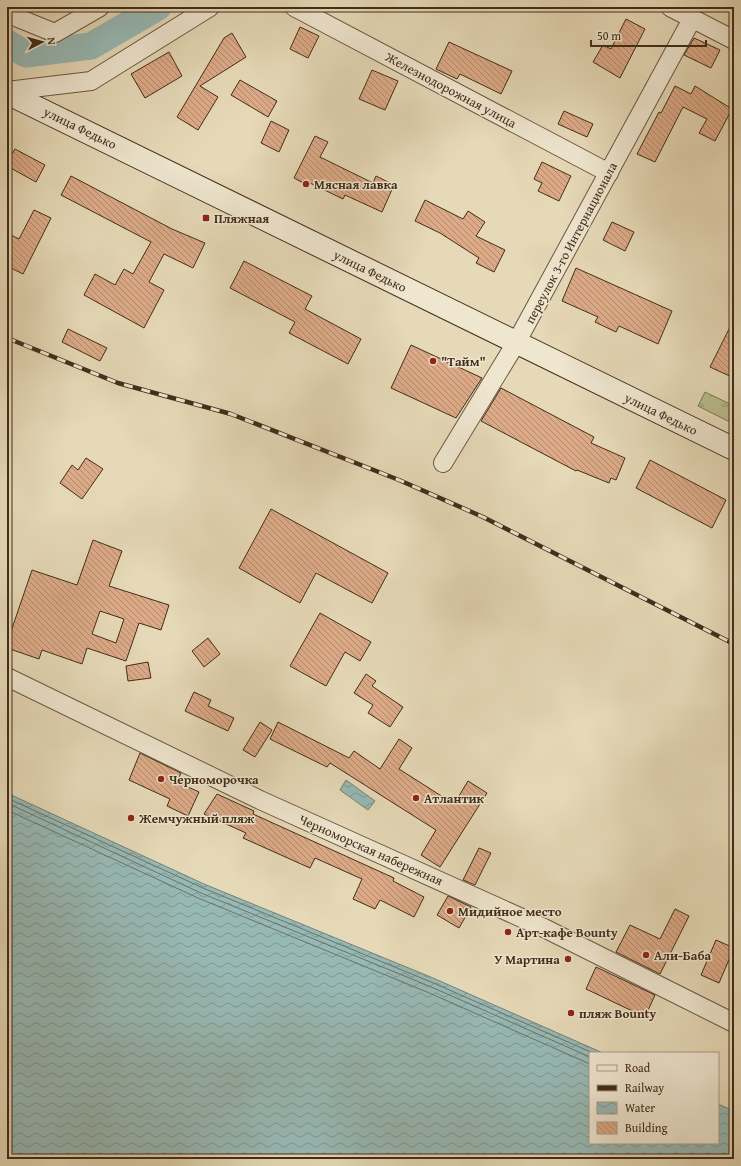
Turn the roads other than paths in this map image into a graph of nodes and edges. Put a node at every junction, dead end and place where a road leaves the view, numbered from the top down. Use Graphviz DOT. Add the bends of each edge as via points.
graph roads {
  1 [pos="100,7"];
  2 [pos="210,7"];
  3 [pos="294,7"];
  4 [pos="670,7"];
  5 [pos="15,12"];
  6 [pos="692,19"];
  7 [pos="734,40"];
  8 [pos="7,92"];
  9 [pos="609,172"];
  10 [pos="516,343"];
  11 [pos="734,449"];
  12 [pos="443,464"];
  13 [pos="7,677"];
  14 [pos="734,1023"];
  1 -- 5 [label="street" via="56,33"];
  2 -- 8 [label="street" via="91,81"];
  3 -- 9 [label="street, Железнодорожная улица"];
  4 -- 6 [label="street"];
  6 -- 7 [label="street"];
  6 -- 9 [label="street, переулок 3-го Интернационала"];
  8 -- 10 [label="main road, улица Федько"];
  9 -- 10 [label="street, переулок 3-го Интернационала"];
  10 -- 11 [label="main road, улица Федько"];
  10 -- 12 [label="street, переулок 3-го Интернационала"];
  13 -- 14 [label="street, Черноморская набережная" via="260,800 544,928"];
}
